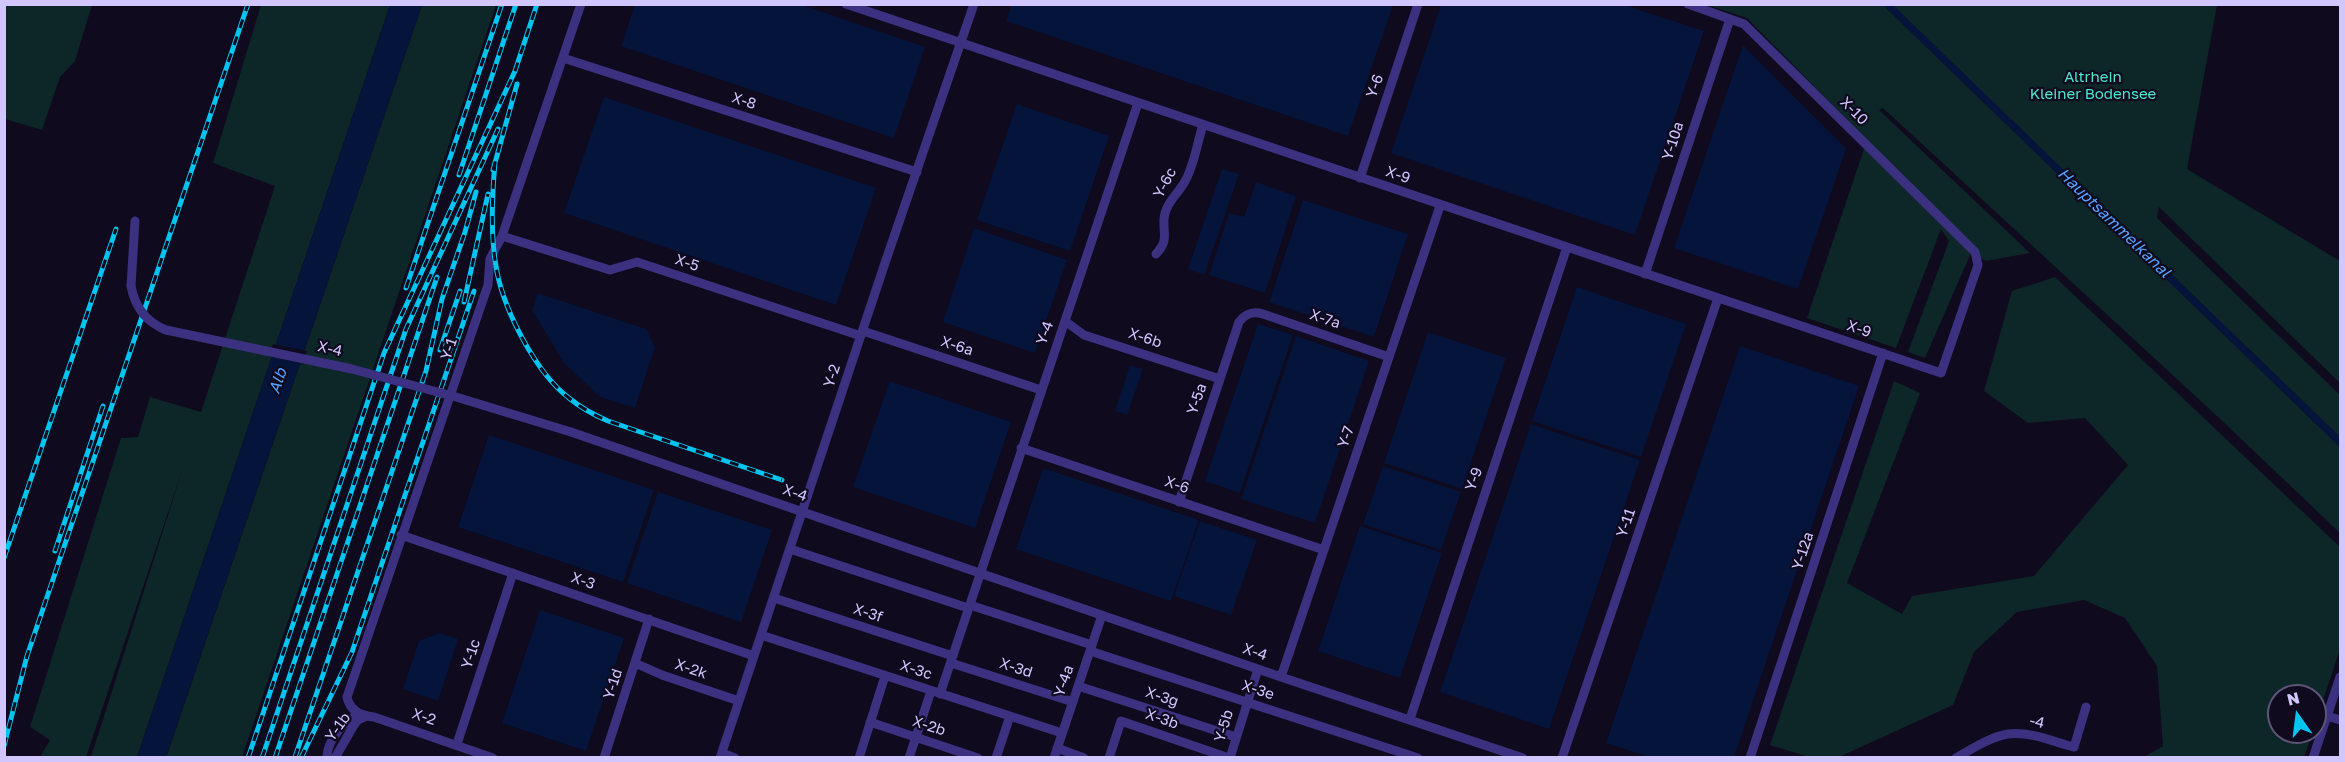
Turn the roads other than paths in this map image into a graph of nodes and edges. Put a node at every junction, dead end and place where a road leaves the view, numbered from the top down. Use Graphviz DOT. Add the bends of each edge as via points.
graph roads {
  1 [pos="581,4"];
  2 [pos="846,4"];
  3 [pos="974,4"];
  4 [pos="1418,4"];
  5 [pos="1688,4"];
  6 [pos="1730,19"];
  7 [pos="961,43"];
  8 [pos="563,58"];
  9 [pos="1138,104"];
  10 [pos="1203,125"];
  11 [pos="917,172"];
  12 [pos="1360,178"];
  13 [pos="1440,206"];
  14 [pos="135,221"];
  15 [pos="502,236"];
  16 [pos="1568,248"];
  17 [pos="1156,254"];
  18 [pos="1645,274"];
  19 [pos="1718,298"];
  20 [pos="1252,312"];
  21 [pos="1065,321"];
  22 [pos="862,334"];
  23 [pos="1883,354"];
  24 [pos="1389,357"];
  25 [pos="1941,373"];
  26 [pos="1220,379"];
  27 [pos="1041,390"];
  28 [pos="1022,448"];
  29 [pos="1179,502"];
  30 [pos="803,512"];
  31 [pos="401,536"];
  32 [pos="790,549"];
  33 [pos="1324,550"];
  34 [pos="513,573"];
  35 [pos="980,573"];
  36 [pos="774,598"];
  37 [pos="969,607"];
  38 [pos="1102,615"];
  39 [pos="649,619"];
  40 [pos="761,635"];
  41 [pos="1091,648"];
  42 [pos="754,656"];
  43 [pos="952,659"];
  44 [pos="635,663"];
  45 [pos="1258,669"];
  46 [pos="885,676"];
  47 [pos="1281,677"];
  48 [pos="2340,677"];
  49 [pos="1078,686"];
  50 [pos="936,692"];
  51 [pos="739,701"];
  52 [pos="1073,702"];
  53 [pos="1247,702"];
  54 [pos="348,703"];
  55 [pos="2085,707"];
  56 [pos="363,715"];
  57 [pos="1010,716"];
  58 [pos="2327,716"];
  59 [pos="1410,719"];
  60 [pos="2340,720"];
  61 [pos="870,722"];
  62 [pos="1062,733"];
  63 [pos="916,737"];
  64 [pos="1236,737"];
  65 [pos="457,744"];
  66 [pos="1056,753"];
  67 [pos="721,755"];
  68 [pos="976,757"];
  69 [pos="327,758"];
  70 [pos="335,758"];
  71 [pos="493,758"];
  72 [pos="604,758"];
  73 [pos="735,758"];
  74 [pos="859,758"];
  75 [pos="909,758"];
  76 [pos="996,758"];
  77 [pos="1084,758"];
  78 [pos="1109,758"];
  79 [pos="1230,758"];
  80 [pos="1418,758"];
  81 [pos="1523,758"];
  82 [pos="1562,758"];
  83 [pos="1750,758"];
  84 [pos="1956,758"];
  1 -- 8 [label="street, Y-1"];
  2 -- 7 [label="street, X-9"];
  3 -- 7 [label="street, Y-2"];
  4 -- 12 [label="street, Y-6"];
  5 -- 6 [label="street, X-10"];
  6 -- 18 [label="street, Y-10a"];
  6 -- 25 [label="street, X-10" via="1744,24 1975,252 1978,265"];
  7 -- 9 [label="street, X-9"];
  7 -- 11 [label="street, Y-2"];
  8 -- 11 [label="street, X-8"];
  8 -- 15 [label="street, Y-1"];
  9 -- 10 [label="street, X-9"];
  9 -- 21 [label="street, Y-4"];
  10 -- 12 [label="street, X-9"];
  10 -- 17 [label="street, Y-6c" via="1184,182 1172,197 1164,218 1166,234"];
  11 -- 22 [label="street, Y-2"];
  12 -- 13 [label="street, X-9"];
  13 -- 16 [label="street, X-9"];
  13 -- 24 [label="street, Y-7"];
  14 -- 30 [label="street, X-4, bridge" via="131,286 141,312 166,330 352,369 456,397"];
  15 -- 22 [label="street, X-5" via="610,270 638,262"];
  15 -- 31 [label="street, Y-1" via="490,259 488,285"];
  16 -- 18 [label="street, X-9"];
  16 -- 59 [label="street, Y-9"];
  18 -- 19 [label="street, X-9"];
  19 -- 23 [label="street, X-9"];
  19 -- 82 [label="street, Y-11"];
  20 -- 24 [label="street, X-7a"];
  20 -- 26 [label="street, Y-5a" via="1239,322"];
  21 -- 26 [label="street, X-6b" via="1084,335"];
  21 -- 27 [label="street, Y-4"];
  22 -- 27 [label="street, X-6a"];
  22 -- 30 [label="street, Y-2"];
  23 -- 25 [label="street, X-9"];
  23 -- 83 [label="street, Y-12a"];
  24 -- 33 [label="street, Y-7"];
  26 -- 29 [label="street, Y-5a"];
  27 -- 28 [label="street, Y-4"];
  28 -- 29 [label="street, X-6"];
  28 -- 35 [label="street, Y-4"];
  29 -- 33 [label="street, X-6"];
  30 -- 32 [label="street, Y-2"];
  30 -- 35 [label="street, X-4"];
  31 -- 34 [label="street, X-3"];
  31 -- 54 [label="street, Y-1" via="348,692"];
  32 -- 36 [label="street, Y-2"];
  32 -- 37 [label="street, X-3e"];
  33 -- 47 [label="street, Y-7"];
  34 -- 39 [label="street, X-3"];
  34 -- 65 [label="street, Y-1c"];
  35 -- 37 [label="street"];
  35 -- 38 [label="street, X-4"];
  36 -- 40 [label="street, Y-2"];
  36 -- 43 [label="street, X-3f"];
  37 -- 41 [label="street, X-3e"];
  37 -- 43 [label="street"];
  38 -- 41 [label="street, Y-4a"];
  38 -- 45 [label="street, X-4"];
  39 -- 42 [label="street, X-3"];
  39 -- 44 [label="street, Y-1d"];
  40 -- 42 [label="street, Y-2"];
  40 -- 46 [label="street, X-3c"];
  41 -- 49 [label="street, Y-4a"];
  41 -- 53 [label="street, X-3e"];
  42 -- 51 [label="street, Y-2"];
  43 -- 50 [label="street"];
  43 -- 52 [label="street, X-3d"];
  44 -- 51 [label="street, X-2k"];
  44 -- 72 [label="street, Y-1d"];
  45 -- 47 [label="street, X-4"];
  45 -- 53 [label="street, Y-5b"];
  46 -- 50 [label="street, X-3c"];
  46 -- 61 [label="street"];
  47 -- 59 [label="street, X-4"];
  48 -- 58 [label="street"];
  49 -- 52 [label="street, Y-4a"];
  49 -- 64 [label="street, X-3g"];
  50 -- 57 [label="street, X-3c"];
  50 -- 63 [label="street"];
  51 -- 67 [label="street, Y-2"];
  52 -- 62 [label="street, Y-4a"];
  53 -- 64 [label="street, Y-5b"];
  53 -- 80 [label="street, X-3e"];
  54 -- 56 [label="street, X-2"];
  55 -- 84 [label="street, -4" via="2074,747 2009,734"];
  56 -- 65 [label="street, X-2"];
  56 -- 69 [label="street, Y-1b" via="348,718"];
  56 -- 70 [label="street, Y-1b"];
  57 -- 62 [label="street, X-3c"];
  57 -- 76 [label="street"];
  58 -- 60 [label="street"];
  59 -- 81 [label="street, X-4"];
  61 -- 63 [label="street, X-2b"];
  61 -- 74 [label="street"];
  62 -- 66 [label="street, Y-4a"];
  63 -- 68 [label="street, X-2b"];
  63 -- 75 [label="street"];
  64 -- 79 [label="street, Y-5b"];
  65 -- 71 [label="street, X-2"];
  66 -- 77 [label="street"];
  67 -- 73 [label="street"];
  78 -- 79 [label="street, X-3b" via="1121,721"];
}
